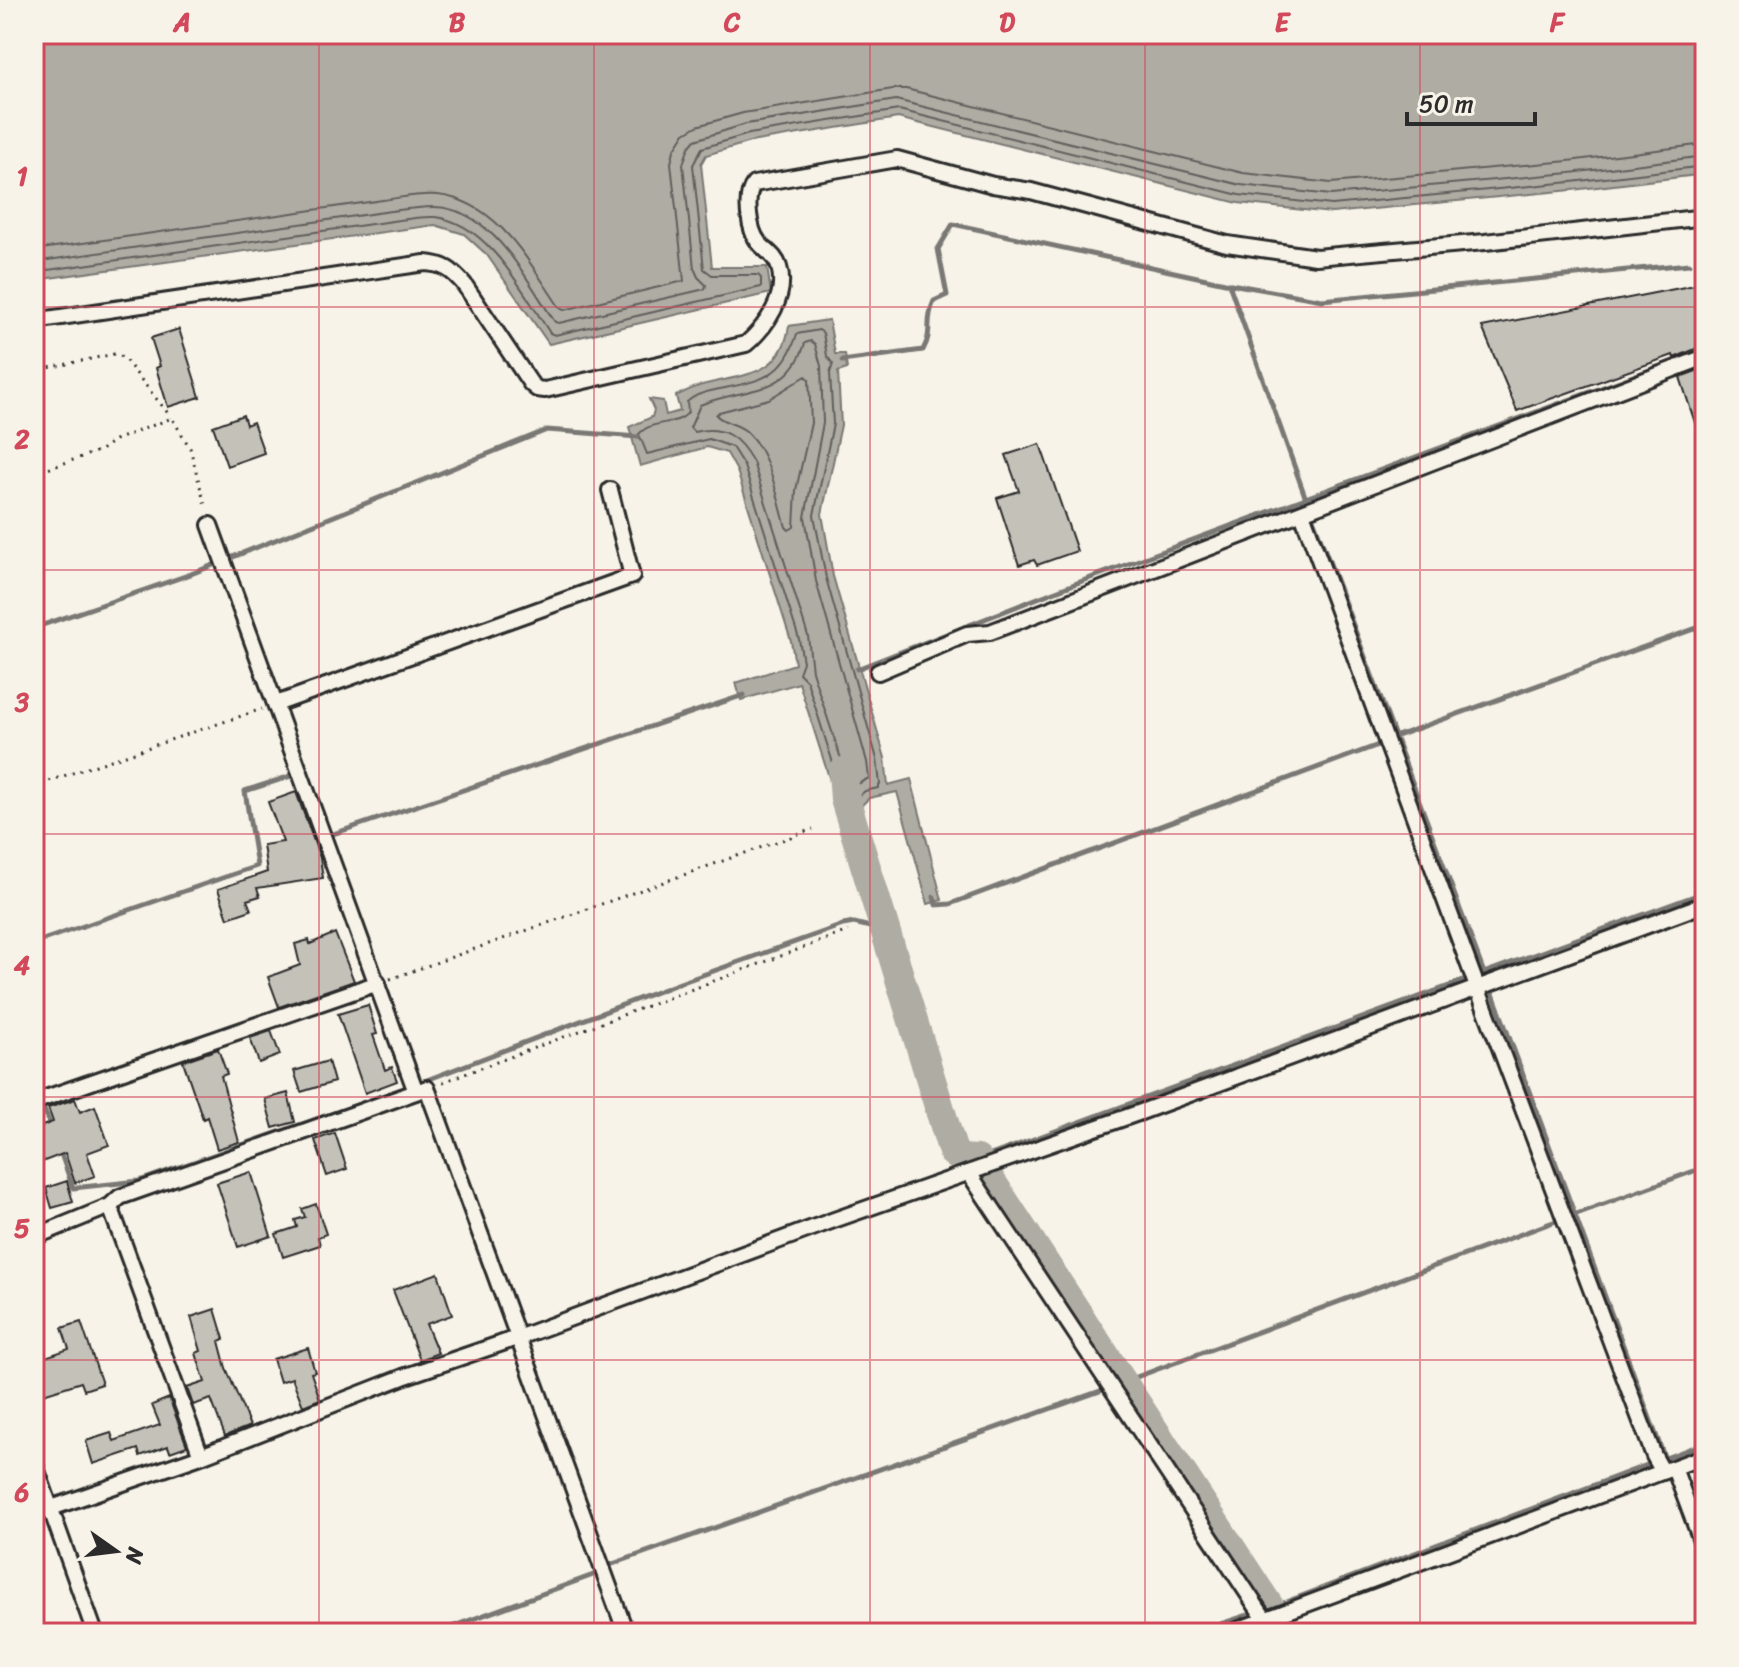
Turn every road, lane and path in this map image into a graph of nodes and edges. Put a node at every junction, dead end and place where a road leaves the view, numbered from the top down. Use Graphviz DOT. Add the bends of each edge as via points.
graph roads {
  1 [pos="1705,217"];
  2 [pos="34,321"];
  3 [pos="1705,357"];
  4 [pos="34,371"];
  5 [pos="172,418"];
  6 [pos="34,474"];
  7 [pos="610,490"];
  8 [pos="1302,513"];
  9 [pos="210,525"];
  10 [pos="878,672"];
  11 [pos="276,704"];
  12 [pos="34,786"];
  13 [pos="813,829"];
  14 [pos="1705,904"];
  15 [pos="848,931"];
  16 [pos="378,983"];
  17 [pos="1477,987"];
  18 [pos="417,1088"];
  19 [pos="34,1102"];
  20 [pos="978,1170"];
  21 [pos="110,1206"];
  22 [pos="34,1237"];
  23 [pos="520,1337"];
  24 [pos="201,1456"];
  25 [pos="1705,1456"];
  26 [pos="34,1462"];
  27 [pos="1662,1465"];
  28 [pos="51,1508"];
  29 [pos="34,1514"];
  30 [pos="1705,1551"];
  31 [pos="1269,1618"];
  32 [pos="95,1633"];
  33 [pos="626,1633"];
  34 [pos="1229,1633"];
  1 -- 2 [label="street" via="1316,257 1227,244 897,159 763,181 749,190 753,232 779,267 781,292 766,322 746,344 545,390 531,384 453,270 439,264"];
  3 -- 8 [label="street"];
  4 -- 5 [label="path" via="114,354 123,357"];
  5 -- 6 [label="path"];
  5 -- 9 [label="path" via="190,448"];
  7 -- 11 [label="street" via="632,576"];
  8 -- 10 [label="street" via="990,632 967,634"];
  8 -- 17 [label="street"];
  9 -- 11 [label="street"];
  11 -- 12 [label="path"];
  11 -- 16 [label="street"];
  13 -- 16 [label="path"];
  14 -- 17 [label="street"];
  15 -- 18 [label="path"];
  16 -- 18 [label="street"];
  16 -- 19 [label="street"];
  17 -- 20 [label="street"];
  17 -- 27 [label="street"];
  18 -- 21 [label="street" via="120,1197"];
  18 -- 23 [label="street"];
  20 -- 23 [label="street"];
  20 -- 31 [label="street"];
  21 -- 22 [label="street"];
  21 -- 24 [label="street"];
  23 -- 24 [label="street"];
  23 -- 33 [label="street"];
  24 -- 28 [label="street"];
  25 -- 27 [label="street"];
  26 -- 28 [label="street"];
  27 -- 30 [label="street"];
  27 -- 31 [label="street"];
  28 -- 29 [label="street"];
  28 -- 32 [label="street"];
  31 -- 34 [label="street"];
}
